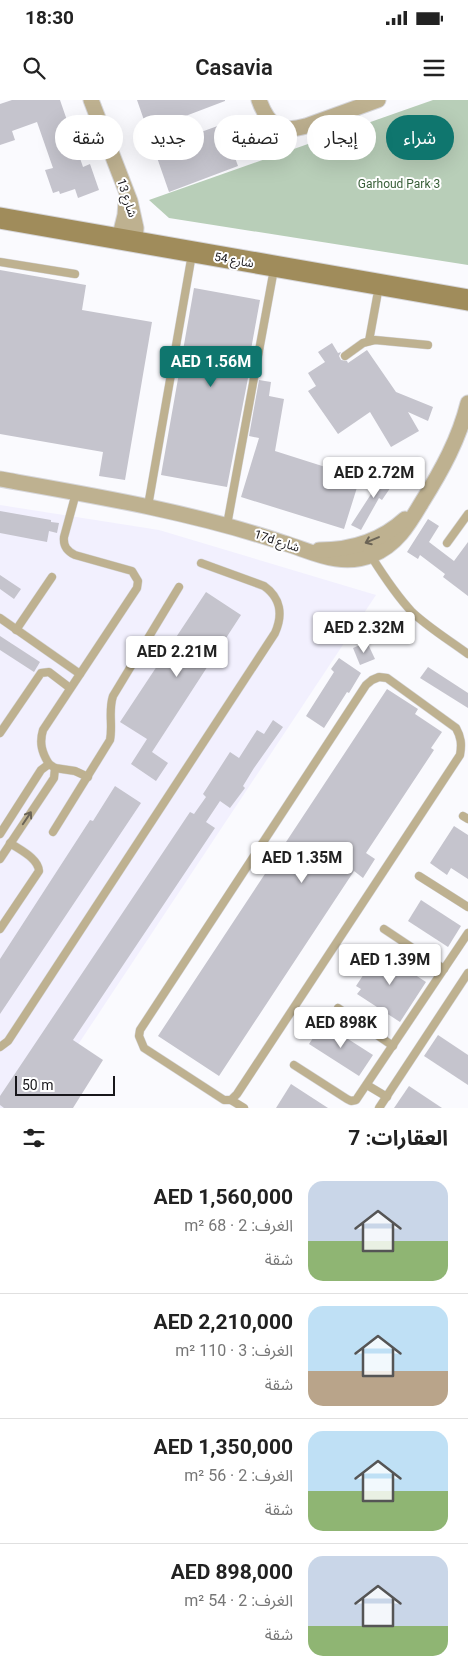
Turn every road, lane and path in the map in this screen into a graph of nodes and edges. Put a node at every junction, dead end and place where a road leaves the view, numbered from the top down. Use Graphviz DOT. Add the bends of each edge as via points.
graph roads {
  1 [pos="91,100"];
  2 [pos="259,100"];
  3 [pos="378,100"];
  4 [pos="0,218"];
  5 [pos="127,240"];
  6 [pos="192,252"];
  7 [pos="0,262"];
  8 [pos="274,267"];
  9 [pos="75,274"];
  10 [pos="379,284"];
  11 [pos="468,300"];
  12 [pos="369,341"];
  13 [pos="428,345"];
  14 [pos="345,356"];
  15 [pos="468,402"];
  16 [pos="0,479"];
  17 [pos="76,493"];
  18 [pos="424,499"];
  19 [pos="148,506"];
  20 [pos="468,514"];
  21 [pos="227,525"];
  22 [pos="448,543"];
  23 [pos="302,549"];
  24 [pos="371,556"];
  25 [pos="201,563"];
  26 [pos="52,577"];
  27 [pos="178,587"];
  28 [pos="0,618"];
  29 [pos="16,630"];
  30 [pos="468,654"];
  31 [pos="80,674"];
  32 [pos="70,688"];
  33 [pos="0,733"];
  34 [pos="52,766"];
  35 [pos="88,777"];
  36 [pos="0,832"];
  37 [pos="53,832"];
  38 [pos="10,843"];
  39 [pos="0,859"];
  40 [pos="419,876"];
  41 [pos="468,908"];
  42 [pos="0,929"];
  43 [pos="384,929"];
  44 [pos="468,933"];
  45 [pos="444,969"];
  46 [pos="468,974"];
  47 [pos="338,1008"];
  48 [pos="393,1046"];
  49 [pos="0,1047"];
  50 [pos="294,1065"];
  51 [pos="367,1085"];
  52 [pos="387,1097"];
  53 [pos="231,1100"];
  54 [pos="244,1108"];
  55 [pos="380,1108"];
  1 -- 5 [label="street, شارع 13" via="134,215"];
  2 -- 3 [label="street" via="266,117 285,130 295,130"];
  4 -- 5 [label="street, شارع 54"];
  5 -- 6 [label="street, شارع 54"];
  6 -- 8 [label="street, شارع 54"];
  6 -- 19 [label="lane"];
  7 -- 9 [label="lane"];
  8 -- 10 [label="street, شارع 54"];
  8 -- 21 [label="lane"];
  10 -- 11 [label="street, شارع 54"];
  10 -- 12 [label="lane"];
  12 -- 13 [label="lane"];
  12 -- 14 [label="lane"];
  15 -- 18 [label="street, 17d شارع" via="453,448"];
  16 -- 17 [label="street, 17d شارع"];
  17 -- 19 [label="street, 17d شارع"];
  17 -- 31 [label="lane" via="64,537 67,550 132,571 138,582 135,593"];
  18 -- 23 [label="street, one-way" via="399,524 370,542 337,550"];
  18 -- 24 [label="street, 17d شارع" via="397,538"];
  19 -- 21 [label="street, 17d شارع"];
  20 -- 22 [label="lane"];
  21 -- 23 [label="street, 17d شارع"];
  23 -- 24 [label="street, 17d شارع" via="331,559"];
  24 -- 30 [label="lane" via="412,611"];
  25 -- 49 [label="lane" via="271,591 280,607 279,625 8,1041"];
  26 -- 29 [label="lane"];
  27 -- 35 [label="lane" via="113,696 110,708 112,734"];
  28 -- 29 [label="lane"];
  29 -- 31 [label="lane"];
  31 -- 32 [label="lane"];
  32 -- 33 [label="lane" via="48,672 41,673"];
  32 -- 34 [label="lane" via="41,736 42,750"];
  34 -- 35 [label="lane"];
  34 -- 36 [label="lane" via="41,770"];
  38 -- 34 [label="lane, one-way" via="54,778"];
  35 -- 37 [label="lane"];
  38 -- 39 [label="lane"];
  38 -- 42 [label="lane" via="35,862 39,871"];
  40 -- 41 [label="lane"];
  43 -- 45 [label="lane"];
  44 -- 45 [label="lane"];
  45 -- 48 [label="lane"];
  46 -- 52 [label="lane"];
  47 -- 48 [label="lane"];
  48 -- 51 [label="lane"];
  50 -- 51 [label="lane" via="351,1101 356,1100"];
  51 -- 52 [label="lane"];
  52 -- 55 [label="lane"];
  53 -- 53 [label="lane" via="460,755 462,746 456,728 387,678 379,677 366,685 140,1030 144,1048 220,1098"];
  53 -- 54 [label="lane"];
}
